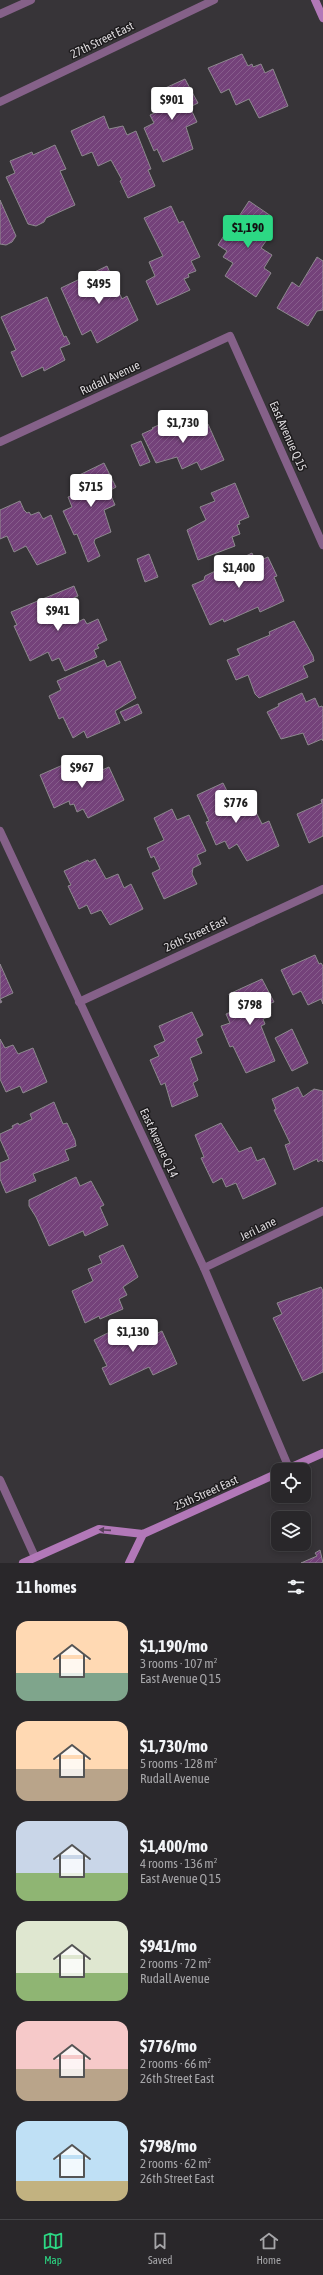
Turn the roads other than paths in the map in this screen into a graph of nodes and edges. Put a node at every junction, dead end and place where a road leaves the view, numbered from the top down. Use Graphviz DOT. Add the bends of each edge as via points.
graph roads {
  1 [pos="31,0"];
  2 [pos="214,0"];
  3 [pos="315,0"];
  4 [pos="0,14"];
  5 [pos="323,18"];
  6 [pos="0,102"];
  7 [pos="230,336"];
  8 [pos="0,442"];
  9 [pos="323,545"];
  10 [pos="0,832"];
  11 [pos="323,889"];
  12 [pos="79,1002"];
  13 [pos="323,1211"];
  14 [pos="204,1268"];
  15 [pos="323,1453"];
  16 [pos="285,1463"];
  17 [pos="300,1463"];
  18 [pos="271,1476"];
  19 [pos="0,1480"];
  20 [pos="143,1534"];
  21 [pos="35,1558"];
  22 [pos="23,1563"];
  23 [pos="130,1563"];
  1 -- 4 [label="street"];
  2 -- 6 [label="street, 27th Street East"];
  3 -- 5 [label="main road"];
  7 -- 8 [label="street, Rudall Avenue"];
  7 -- 9 [label="street, East Avenue Q 15"];
  10 -- 12 [label="street, East Avenue Q 14"];
  11 -- 12 [label="street, 26th Street East"];
  12 -- 14 [label="street, East Avenue Q 14"];
  13 -- 14 [label="street, Jeri Lane"];
  14 -- 16 [label="street, East Avenue Q 14"];
  15 -- 17 [label="main road"];
  18 -- 20 [label="main road, 25th Street East"];
  19 -- 21 [label="street"];
  20 -- 21 [label="main road, one-way" via="99,1529"];
  20 -- 23 [label="main road"];
  21 -- 22 [label="main road"];
}
